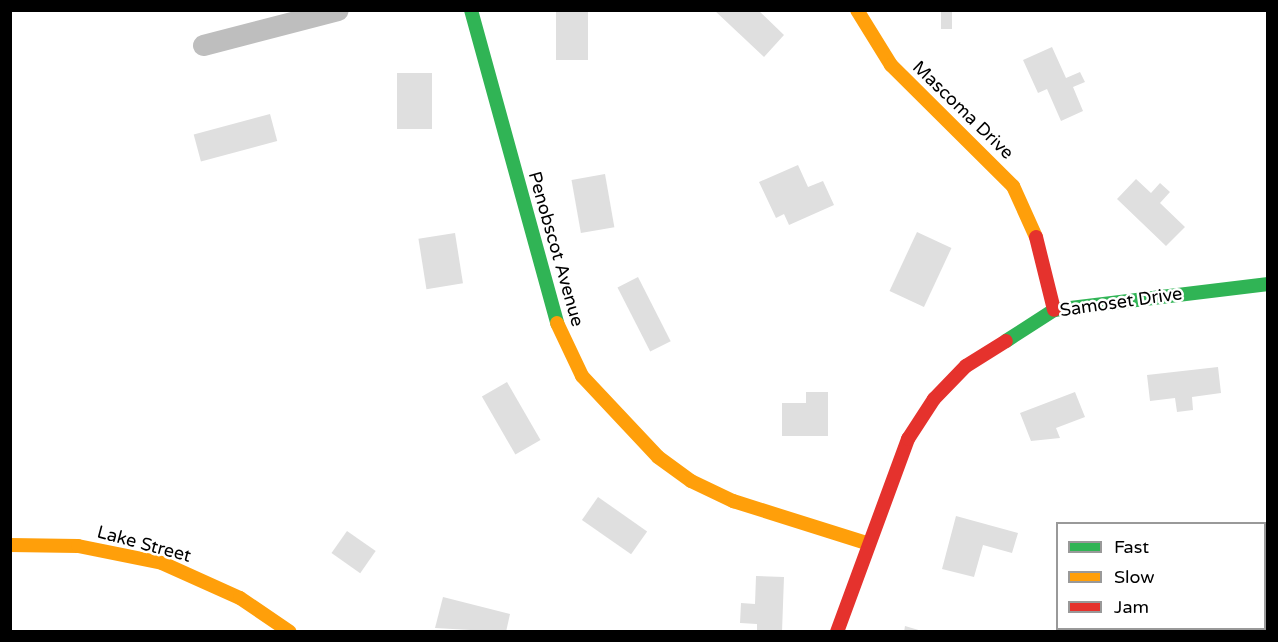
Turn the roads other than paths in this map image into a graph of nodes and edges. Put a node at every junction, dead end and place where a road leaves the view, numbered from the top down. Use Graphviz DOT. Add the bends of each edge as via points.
graph roads {
  1 [pos="338,10"];
  2 [pos="471,10"];
  3 [pos="857,10"];
  4 [pos="203,45"];
  5 [pos="1268,284"];
  6 [pos="1054,310"];
  7 [pos="866,543"];
  8 [pos="10,545"];
  9 [pos="290,632"];
  10 [pos="837,632"];
  1 -- 4 [label="street"];
  2 -- 7 [label="street, Penobscot Avenue" via="552,312 582,376 658,457 691,481 733,501"];
  3 -- 6 [label="street, Mascoma Drive" via="891,65 1013,186 1034,229"];
  5 -- 6 [label="street, Samoset Drive"];
  6 -- 7 [label="street, Samoset Drive" via="966,366 933,399 908,439"];
  7 -- 10 [label="street, Samoset Drive"];
  8 -- 9 [label="street, Lake Street" via="78,546 162,563 214,584"];
}
